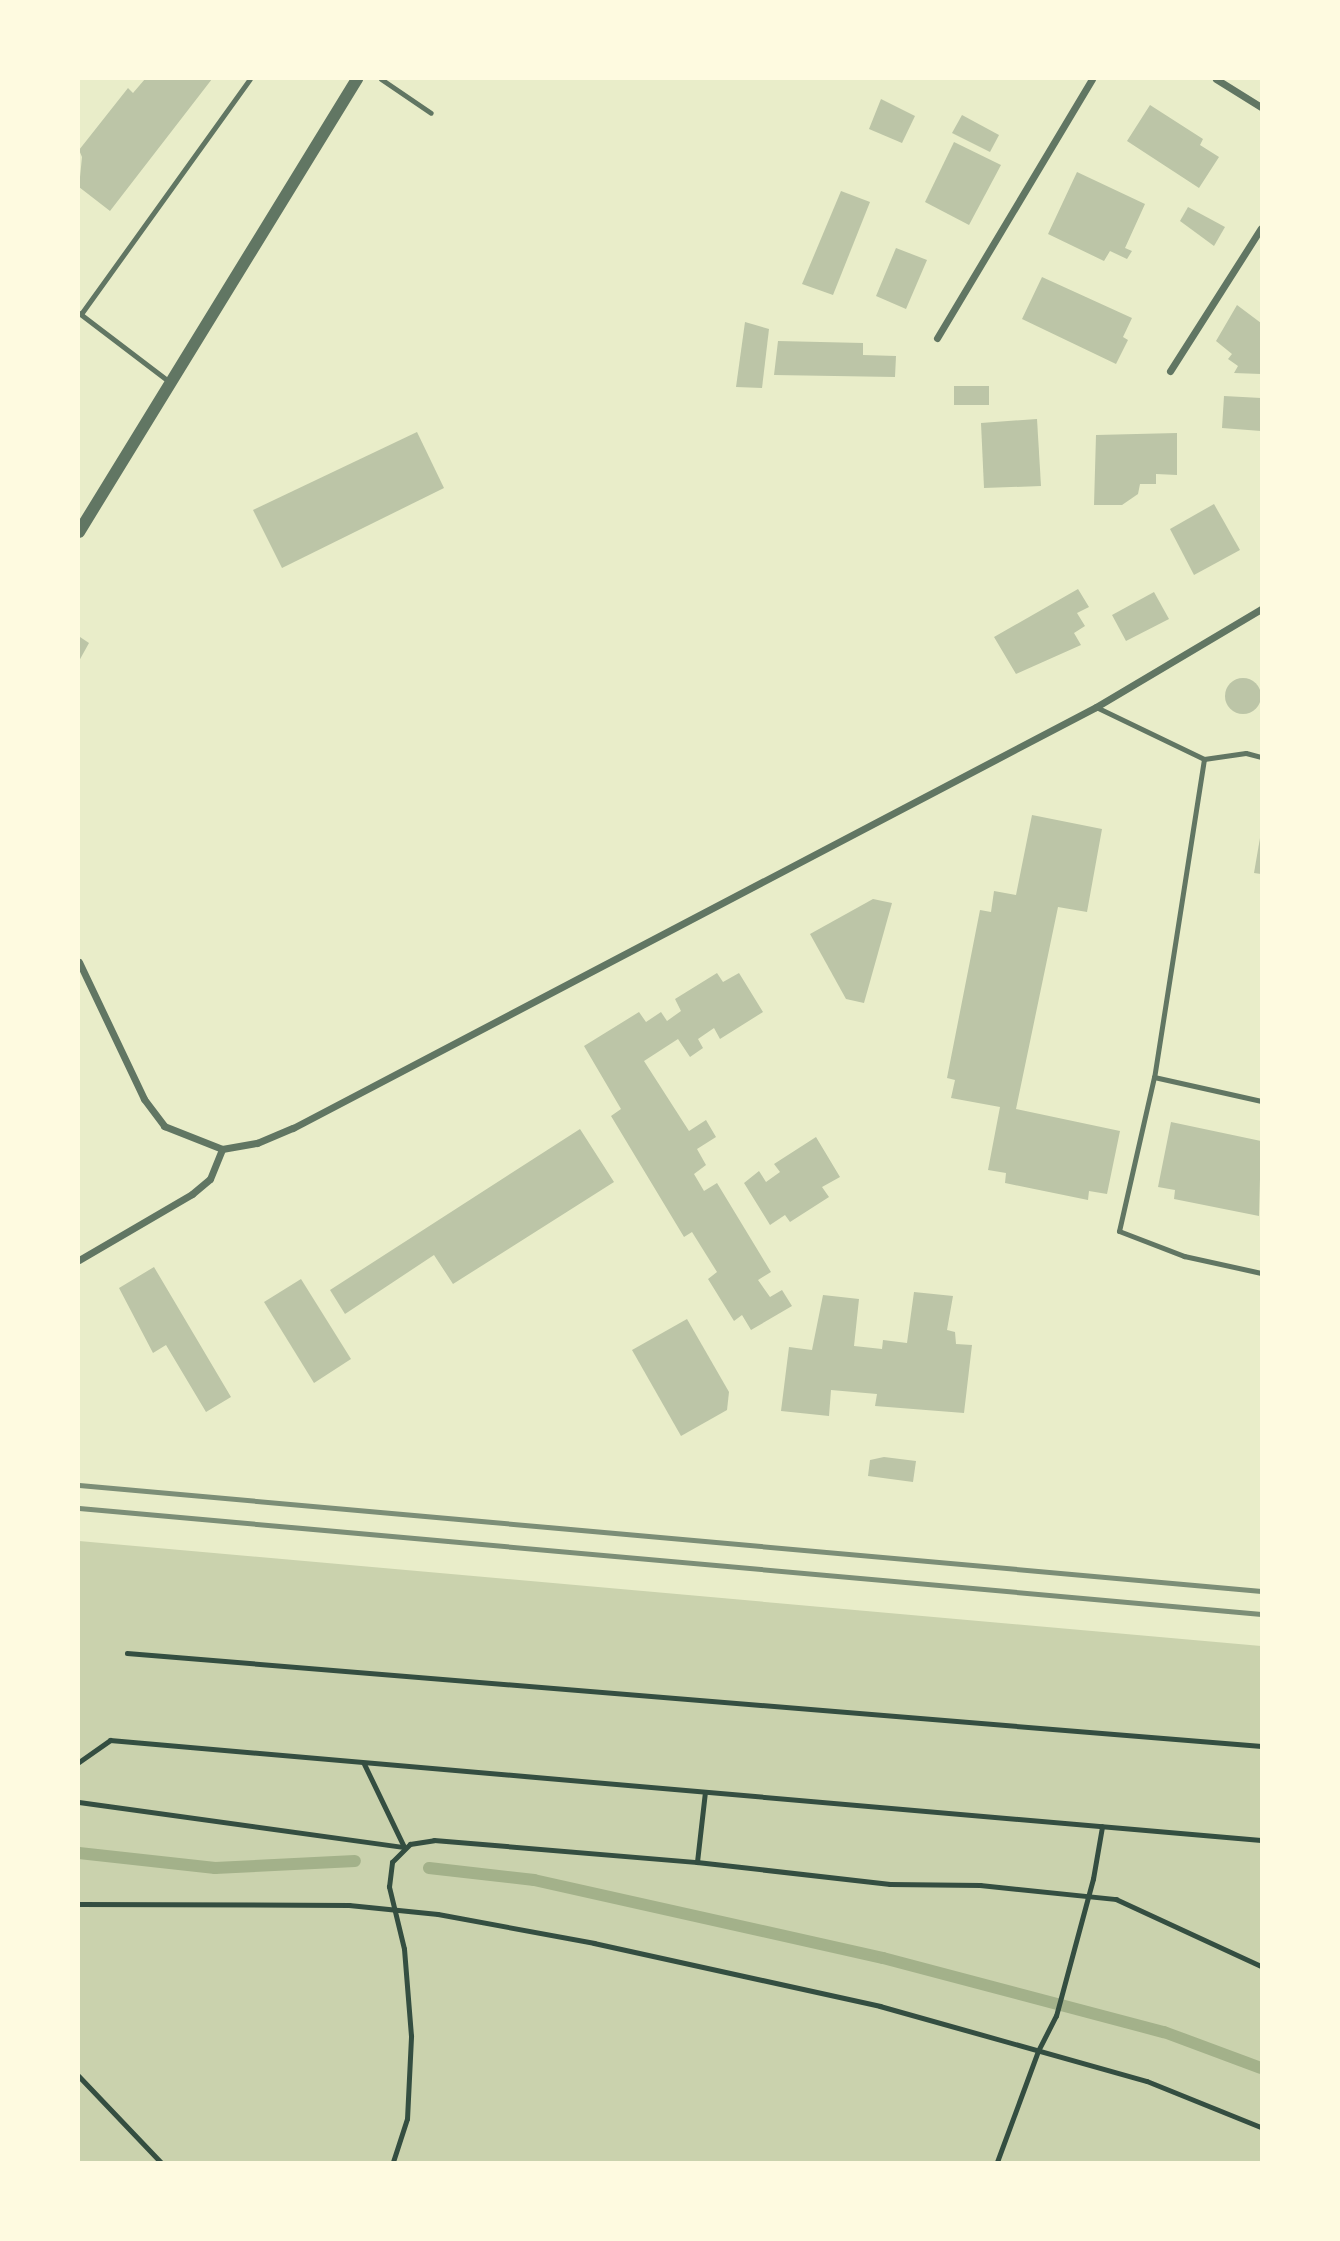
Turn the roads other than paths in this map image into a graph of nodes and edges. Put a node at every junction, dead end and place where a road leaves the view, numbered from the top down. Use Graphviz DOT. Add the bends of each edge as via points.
graph roads {
  1 [pos="250,79"];
  2 [pos="357,79"];
  3 [pos="381,79"];
  4 [pos="1092,79"];
  5 [pos="1216,79"];
  6 [pos="1261,107"];
  7 [pos="431,113"];
  8 [pos="1261,228"];
  9 [pos="80,313"];
  10 [pos="937,338"];
  11 [pos="1170,371"];
  12 [pos="171,383"];
  13 [pos="79,531"];
  14 [pos="1261,609"];
  15 [pos="1096,707"];
  16 [pos="1261,757"];
  17 [pos="1204,759"];
  18 [pos="79,962"];
  19 [pos="1154,1077"];
  20 [pos="1261,1101"];
  21 [pos="222,1149"];
  22 [pos="79,1260"];
  23 [pos="1261,1273"];
  1 -- 9 [label="lane"];
  2 -- 12 [label="street"];
  3 -- 7 [label="lane"];
  4 -- 10 [label="street"];
  5 -- 6 [label="street"];
  8 -- 11 [label="street"];
  9 -- 12 [label="lane"];
  12 -- 13 [label="street"];
  14 -- 15 [label="street"];
  15 -- 17 [label="lane"];
  15 -- 21 [label="street" via="293,1128 257,1143"];
  16 -- 17 [label="lane" via="1246,754"];
  17 -- 19 [label="lane"];
  18 -- 21 [label="street" via="144,1099 164,1126"];
  19 -- 20 [label="lane"];
  19 -- 23 [label="lane" via="1119,1231 1184,1256"];
  21 -- 22 [label="street" via="209,1179 192,1194"];
}
